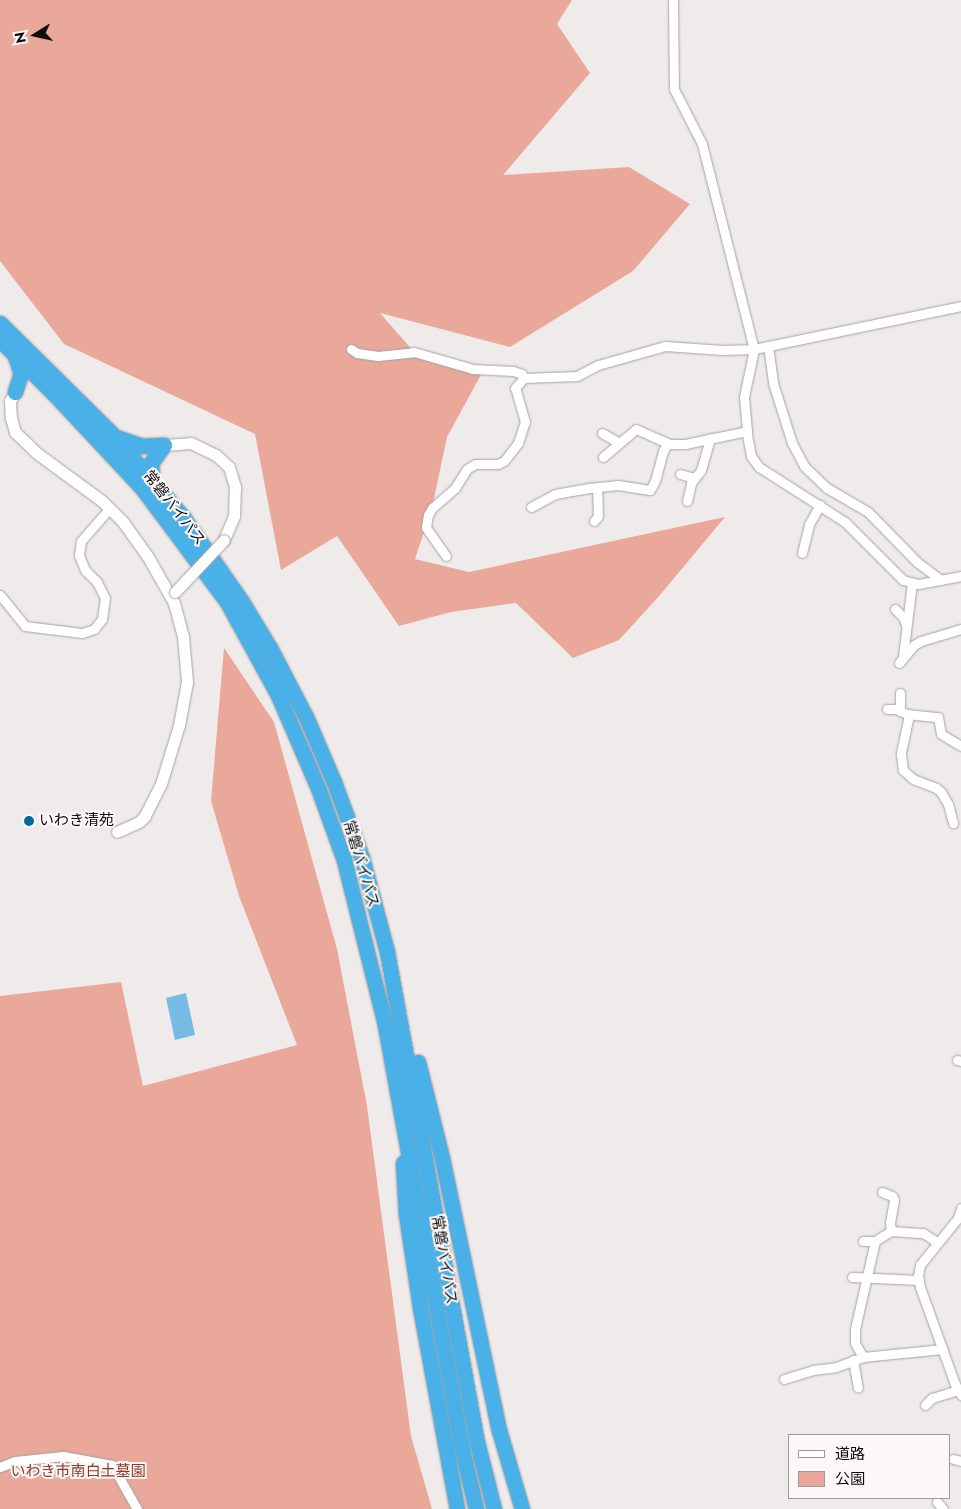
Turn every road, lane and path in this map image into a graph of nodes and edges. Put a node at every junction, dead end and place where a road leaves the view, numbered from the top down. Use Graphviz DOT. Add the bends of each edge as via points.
graph roads {
  1 [pos="673,0"];
  2 [pos="961,306"];
  3 [pos="0,324"];
  4 [pos="0,340"];
  5 [pos="768,346"];
  6 [pos="351,349"];
  7 [pos="754,349"];
  8 [pos="12,351"];
  9 [pos="524,378"];
  10 [pos="15,392"];
  11 [pos="54,394"];
  12 [pos="747,431"];
  13 [pos="602,433"];
  14 [pos="113,434"];
  15 [pos="710,438"];
  16 [pos="619,443"];
  17 [pos="668,443"];
  18 [pos="164,445"];
  19 [pos="603,457"];
  20 [pos="680,474"];
  21 [pos="152,478"];
  22 [pos="694,478"];
  23 [pos="597,487"];
  24 [pos="687,501"];
  25 [pos="820,506"];
  26 [pos="531,507"];
  27 [pos="110,509"];
  28 [pos="594,521"];
  29 [pos="802,553"];
  30 [pos="446,556"];
  31 [pos="961,576"];
  32 [pos="941,580"];
  33 [pos="912,583"];
  34 [pos="0,595"];
  35 [pos="174,598"];
  36 [pos="895,608"];
  37 [pos="908,627"];
  38 [pos="961,630"];
  39 [pos="900,694"];
  40 [pos="887,709"];
  41 [pos="900,711"];
  42 [pos="909,715"];
  43 [pos="961,746"];
  44 [pos="953,824"];
  45 [pos="117,832"];
  46 [pos="395,992"];
  47 [pos="399,1092"];
  48 [pos="882,1192"];
  49 [pos="961,1208"];
  50 [pos="891,1231"];
  51 [pos="863,1241"];
  52 [pos="875,1241"];
  53 [pos="937,1242"];
  54 [pos="852,1276"];
  55 [pos="865,1278"];
  56 [pos="919,1280"];
  57 [pos="943,1349"];
  58 [pos="862,1357"];
  59 [pos="853,1360"];
  60 [pos="784,1379"];
  61 [pos="858,1388"];
  62 [pos="959,1392"];
  63 [pos="925,1405"];
  64 [pos="0,1467"];
  65 [pos="137,1509"];
  66 [pos="457,1509"];
  67 [pos="476,1509"];
  68 [pos="494,1509"];
  69 [pos="522,1509"];
  1 -- 7 [label="street" via="674,89 702,144"];
  2 -- 5 [label="street"];
  3 -- 14 [label="highway, 常磐バイパス"];
  4 -- 8 [label="highway, 常磐バイパス"];
  5 -- 7 [label="street"];
  5 -- 32 [label="street" via="773,382 792,442 804,466 827,488 868,512 917,562"];
  6 -- 9 [label="street" via="378,356 414,352 473,369 513,371"];
  7 -- 9 [label="street" via="665,346 598,365 577,376"];
  7 -- 12 [label="street" via="744,397"];
  8 -- 10 [label="highway" via="21,374"];
  8 -- 11 [label="highway, 常磐バイパス"];
  9 -- 30 [label="street" via="515,388 525,422 522,435 512,451 498,464 475,464 467,469 454,488 428,514 426,527"];
  10 -- 11 [label="highway" via="25,386"];
  10 -- 27 [label="street" via="10,401 15,432"];
  11 -- 47 [label="highway, 常磐バイパス" via="142,488 227,602 278,695 318,788 344,860"];
  12 -- 15 [label="street"];
  12 -- 25 [label="street" via="752,456 759,467"];
  13 -- 16 [label="street"];
  14 -- 18 [label="highway" via="132,444"];
  14 -- 21 [label="highway, 常磐バイパス"];
  15 -- 17 [label="street" via="685,444"];
  15 -- 22 [label="street" via="701,470"];
  16 -- 17 [label="street" via="636,429"];
  16 -- 19 [label="street"];
  17 -- 23 [label="street" via="650,490"];
  18 -- 21 [label="highway" via="151,463"];
  18 -- 35 [label="street, bridge" via="191,443 216,455 229,467 235,488 234,516 224,540"];
  20 -- 22 [label="street"];
  21 -- 46 [label="highway, 常磐バイパス" via="242,602 306,718 362,858"];
  22 -- 24 [label="street"];
  23 -- 26 [label="street" via="555,494"];
  23 -- 28 [label="street" via="598,516"];
  25 -- 29 [label="street" via="809,524"];
  25 -- 33 [label="street" via="845,522 897,575"];
  27 -- 34 [label="street" via="81,541 79,555 85,570 97,582 105,598 102,619 94,629 82,633 25,626"];
  27 -- 35 [label="street" via="148,557"];
  31 -- 32 [label="street"];
  32 -- 33 [label="street"];
  33 -- 37 [label="street"];
  35 -- 45 [label="street" via="187,682 179,725 161,784 145,816"];
  36 -- 37 [label="street"];
  37 -- 38 [label="street" via="901,660 921,641"];
  39 -- 41 [label="street"];
  40 -- 41 [label="street"];
  41 -- 42 [label="street"];
  42 -- 43 [label="street" via="938,717 941,734"];
  42 -- 44 [label="street" via="901,754 902,770 941,792"];
  46 -- 68 [label="highway, 常磐バイパス" via="477,1442"];
  46 -- 69 [label="highway" via="416,1054 442,1158 499,1430"];
  47 -- 66 [label="highway" via="406,1214"];
  47 -- 67 [label="highway, 常磐バイパス" via="461,1445"];
  48 -- 50 [label="street" via="894,1200"];
  49 -- 53 [label="street" via="958,1218"];
  50 -- 52 [label="street"];
  50 -- 53 [label="street" via="923,1233"];
  51 -- 52 [label="street"];
  52 -- 55 [label="street"];
  53 -- 56 [label="street" via="920,1265"];
  54 -- 55 [label="street"];
  55 -- 56 [label="street"];
  55 -- 58 [label="street" via="855,1342"];
  56 -- 57 [label="street"];
  57 -- 58 [label="street"];
  57 -- 62 [label="street"];
  58 -- 59 [label="street"];
  59 -- 60 [label="street"];
  59 -- 61 [label="street"];
  62 -- 63 [label="street" via="932,1398"];
  64 -- 65 [label="street" via="15,1461 63,1456 112,1464"];
}
